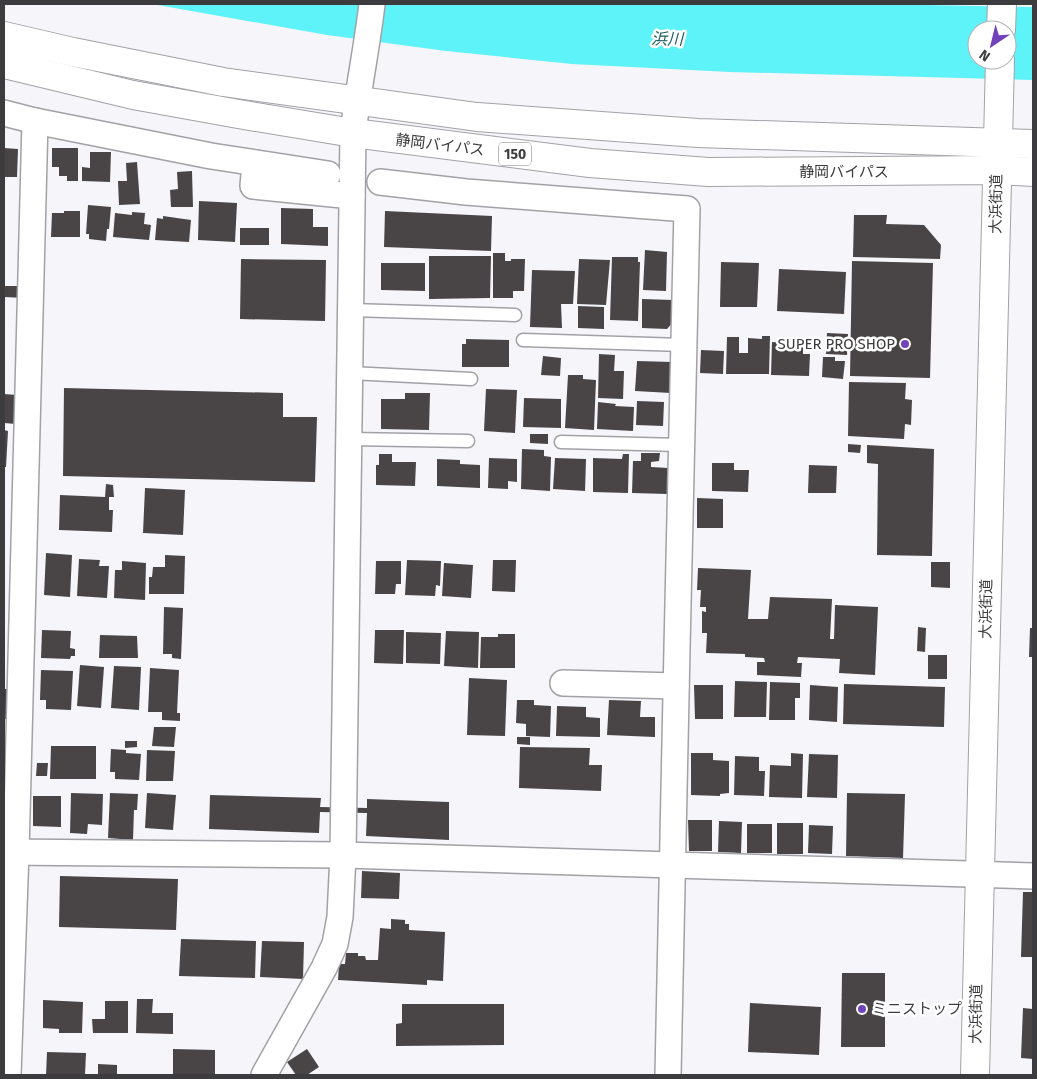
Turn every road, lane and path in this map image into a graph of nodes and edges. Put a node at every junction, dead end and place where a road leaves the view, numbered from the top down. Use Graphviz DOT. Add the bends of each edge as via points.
graph roads {
  1 [pos="372,4"];
  2 [pos="1002,4"];
  3 [pos="1001,20"];
  4 [pos="4,36"];
  5 [pos="4,64"];
  6 [pos="1000,70"];
  7 [pos="357,101"];
  8 [pos="4,113"];
  9 [pos="35,121"];
  10 [pos="353,133"];
  11 [pos="998,143"];
  12 [pos="1033,144"];
  13 [pos="255,163"];
  14 [pos="997,170"];
  15 [pos="1033,172"];
  16 [pos="328,174"];
  17 [pos="380,182"];
  18 [pos="352,196"];
  19 [pos="351,310"];
  20 [pos="515,315"];
  21 [pos="523,340"];
  22 [pos="683,345"];
  23 [pos="350,374"];
  24 [pos="471,379"];
  25 [pos="350,439"];
  26 [pos="468,441"];
  27 [pos="560,442"];
  28 [pos="680,445"];
  29 [pos="563,683"];
  30 [pos="676,686"];
  31 [pos="10,852"];
  32 [pos="343,855"];
  33 [pos="673,866"];
  34 [pos="980,875"];
  35 [pos="1033,876"];
  36 [pos="8,1075"];
  37 [pos="264,1075"];
  38 [pos="668,1075"];
  39 [pos="975,1075"];
  1 -- 7 [label="street"];
  2 -- 3 [label="main road"];
  4 -- 7 [label="main road, 150" via="223,82"];
  5 -- 10 [label="main road, 静岡バイパス / 150" via="132,95"];
  6 -- 11 [label="main road, 大浜街道"];
  7 -- 10 [label="street"];
  7 -- 11 [label="main road, 150" via="477,117 698,133"];
  8 -- 9 [label="street"];
  9 -- 13 [label="street"];
  9 -- 31 [label="street"];
  10 -- 14 [label="main road, 静岡バイパス / 150" via="590,163 708,172"];
  10 -- 18 [label="street"];
  11 -- 12 [label="main road, 150"];
  11 -- 14 [label="main road, 大浜街道"];
  13 -- 16 [label="street"];
  13 -- 18 [label="street" via="253,186"];
  14 -- 15 [label="main road, 静岡バイパス / 150"];
  14 -- 34 [label="main road, 大浜街道"];
  17 -- 22 [label="street" via="687,209"];
  18 -- 19 [label="street"];
  19 -- 20 [label="lane"];
  19 -- 23 [label="street"];
  21 -- 22 [label="lane"];
  22 -- 28 [label="street"];
  23 -- 24 [label="lane"];
  23 -- 25 [label="street"];
  25 -- 26 [label="lane"];
  25 -- 32 [label="street"];
  27 -- 28 [label="lane"];
  28 -- 30 [label="street"];
  29 -- 30 [label="street"];
  30 -- 33 [label="street"];
  31 -- 32 [label="street"];
  31 -- 36 [label="street"];
  32 -- 33 [label="street"];
  32 -- 37 [label="street" via="340,917 335,944"];
  33 -- 34 [label="street"];
  33 -- 38 [label="street"];
  34 -- 35 [label="street"];
  34 -- 39 [label="main road, 大浜街道"];
}
